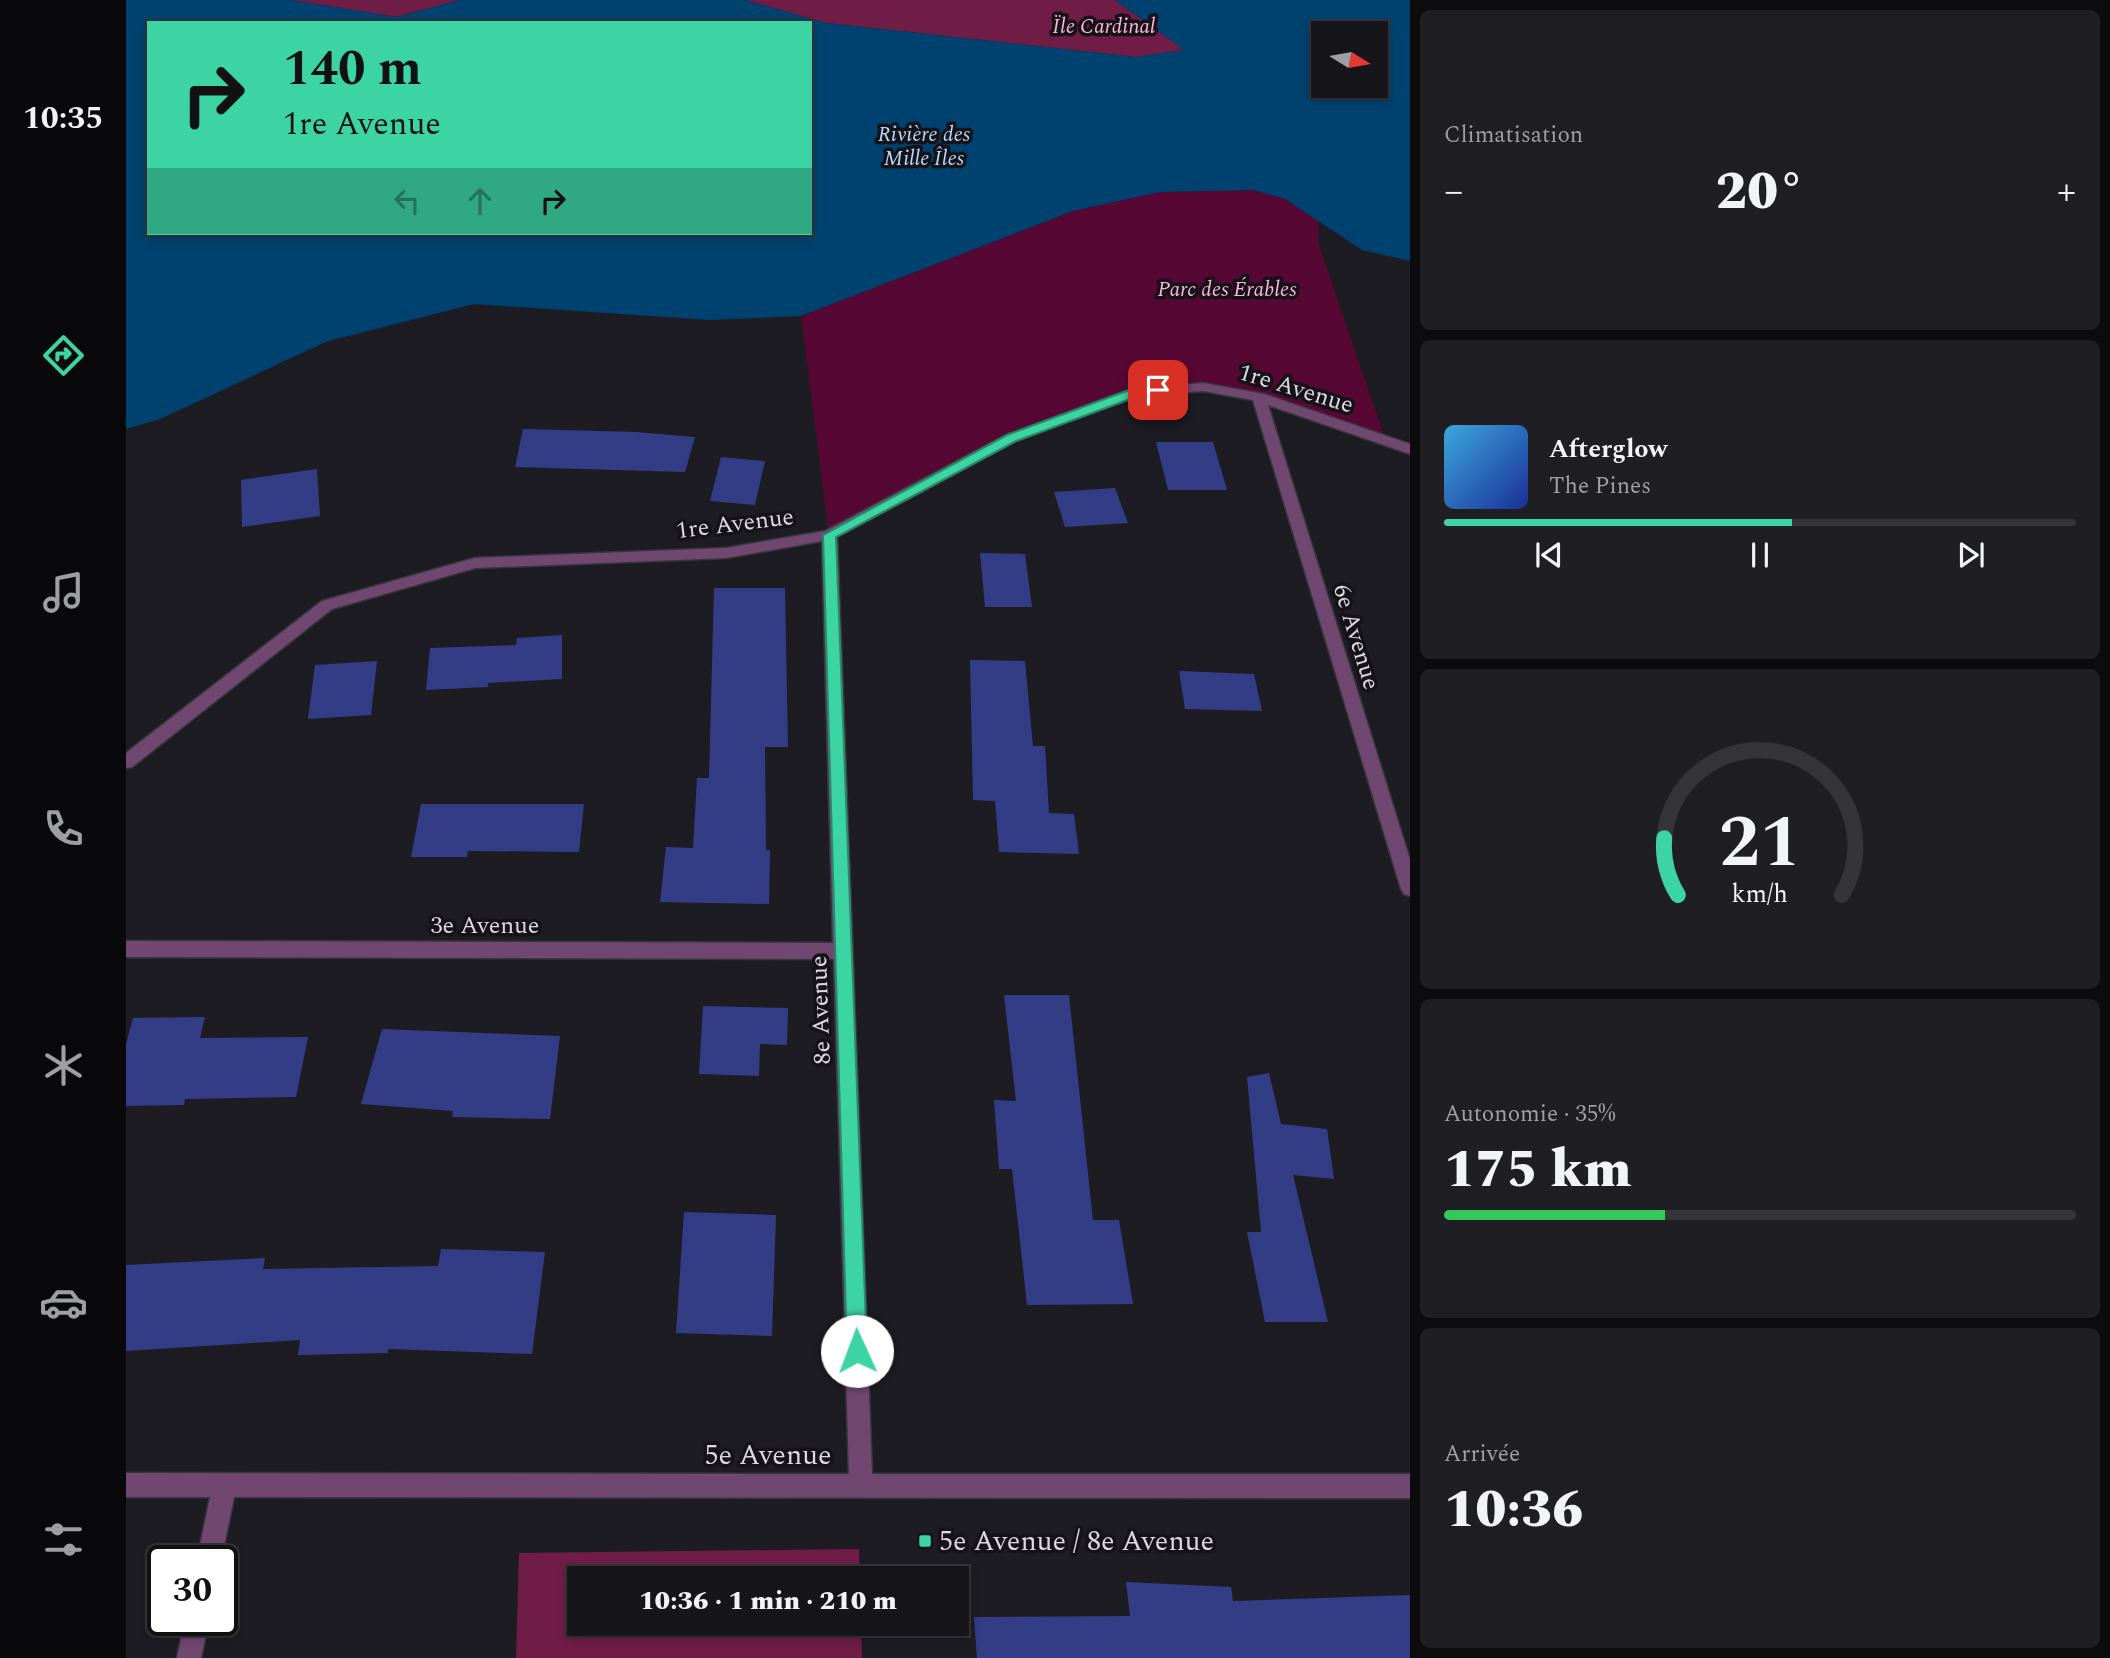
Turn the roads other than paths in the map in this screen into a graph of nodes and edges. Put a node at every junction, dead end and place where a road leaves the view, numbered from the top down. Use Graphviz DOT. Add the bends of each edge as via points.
graph roads {
  1 [pos="1259,397"];
  2 [pos="1410,449"];
  3 [pos="829,535"];
  4 [pos="126,762"];
  5 [pos="1410,889"];
  6 [pos="126,949"];
  7 [pos="843,951"];
  8 [pos="225,1483"];
  9 [pos="126,1485"];
  10 [pos="861,1485"];
  11 [pos="1410,1486"];
  12 [pos="212,1545"];
  13 [pos="194,1636"];
  14 [pos="189,1658"];
  1 -- 2 [label="street, 1re Avenue"];
  1 -- 3 [label="street, 1re Avenue" via="1203,387 1136,392 1011,438"];
  1 -- 5 [label="street, 6e Avenue"];
  3 -- 4 [label="street, 1re Avenue" via="726,553 475,563 327,605"];
  3 -- 7 [label="street, 8e Avenue"];
  6 -- 7 [label="street, 3e Avenue"];
  7 -- 10 [label="street, 8e Avenue"];
  8 -- 9 [label="street, 5e Avenue"];
  8 -- 10 [label="street, 5e Avenue"];
  8 -- 12 [label="street"];
  10 -- 11 [label="street, 5e Avenue"];
  13 -- 14 [label="street"];
}
